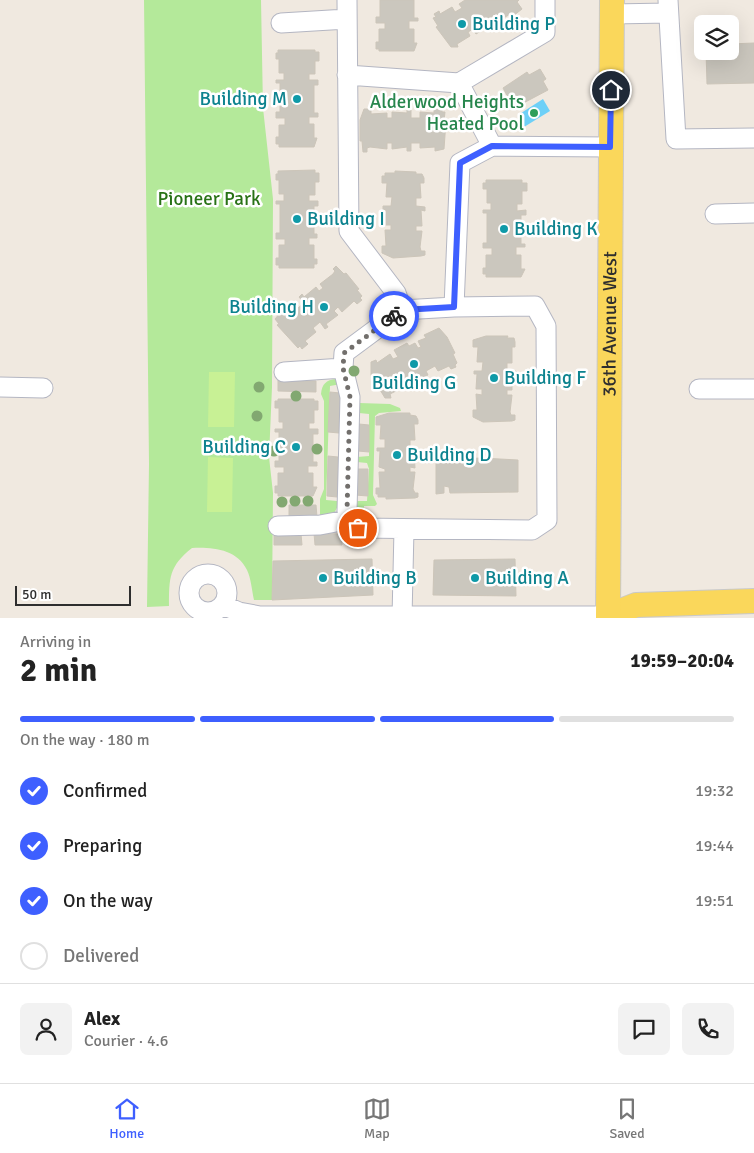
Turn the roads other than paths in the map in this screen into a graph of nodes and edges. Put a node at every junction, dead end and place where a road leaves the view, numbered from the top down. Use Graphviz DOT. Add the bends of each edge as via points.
graph roads {
  1 [pos="347,0"];
  2 [pos="544,0"];
  3 [pos="612,7"];
  4 [pos="668,7"];
  5 [pos="347,20"];
  6 [pos="281,23"];
  7 [pos="347,75"];
  8 [pos="459,83"];
  9 [pos="754,138"];
  10 [pos="492,146"];
  11 [pos="610,147"];
  12 [pos="754,213"];
  13 [pos="715,214"];
  14 [pos="454,307"];
  15 [pos="402,310"];
  16 [pos="343,368"];
  17 [pos="284,372"];
  18 [pos="0,387"];
  19 [pos="43,388"];
  20 [pos="699,389"];
  21 [pos="754,389"];
  22 [pos="352,520"];
  23 [pos="278,526"];
  24 [pos="404,529"];
  25 [pos="754,600"];
  26 [pos="223,605"];
  27 [pos="260,617"];
  28 [pos="491,617"];
  29 [pos="609,617"];
  30 [pos="402,618"];
  1 -- 5 [label="street"];
  2 -- 8 [label="street" via="545,32"];
  3 -- 4 [label="street"];
  3 -- 11 [label="main road, 36th Avenue West"];
  4 -- 9 [label="street" via="676,139"];
  5 -- 6 [label="street"];
  5 -- 7 [label="street"];
  7 -- 8 [label="street"];
  7 -- 15 [label="street" via="349,231 396,293"];
  8 -- 10 [label="street"];
  10 -- 11 [label="street"];
  10 -- 14 [label="street" via="460,163"];
  11 -- 29 [label="main road, 36th Avenue West"];
  12 -- 13 [label="street"];
  14 -- 15 [label="street"];
  14 -- 24 [label="street" via="536,306 546,326 547,520 532,530"];
  15 -- 16 [label="street" via="344,353"];
  16 -- 17 [label="street"];
  16 -- 22 [label="street" via="350,397 347,511"];
  18 -- 19 [label="street"];
  20 -- 21 [label="street"];
  22 -- 23 [label="street"];
  22 -- 24 [label="street" via="358,528"];
  24 -- 30 [label="street"];
  25 -- 29 [label="main road" via="636,605"];
  26 -- 27 [label="street"];
  27 -- 30 [label="street"];
  28 -- 29 [label="street"];
  28 -- 30 [label="street"];
}
